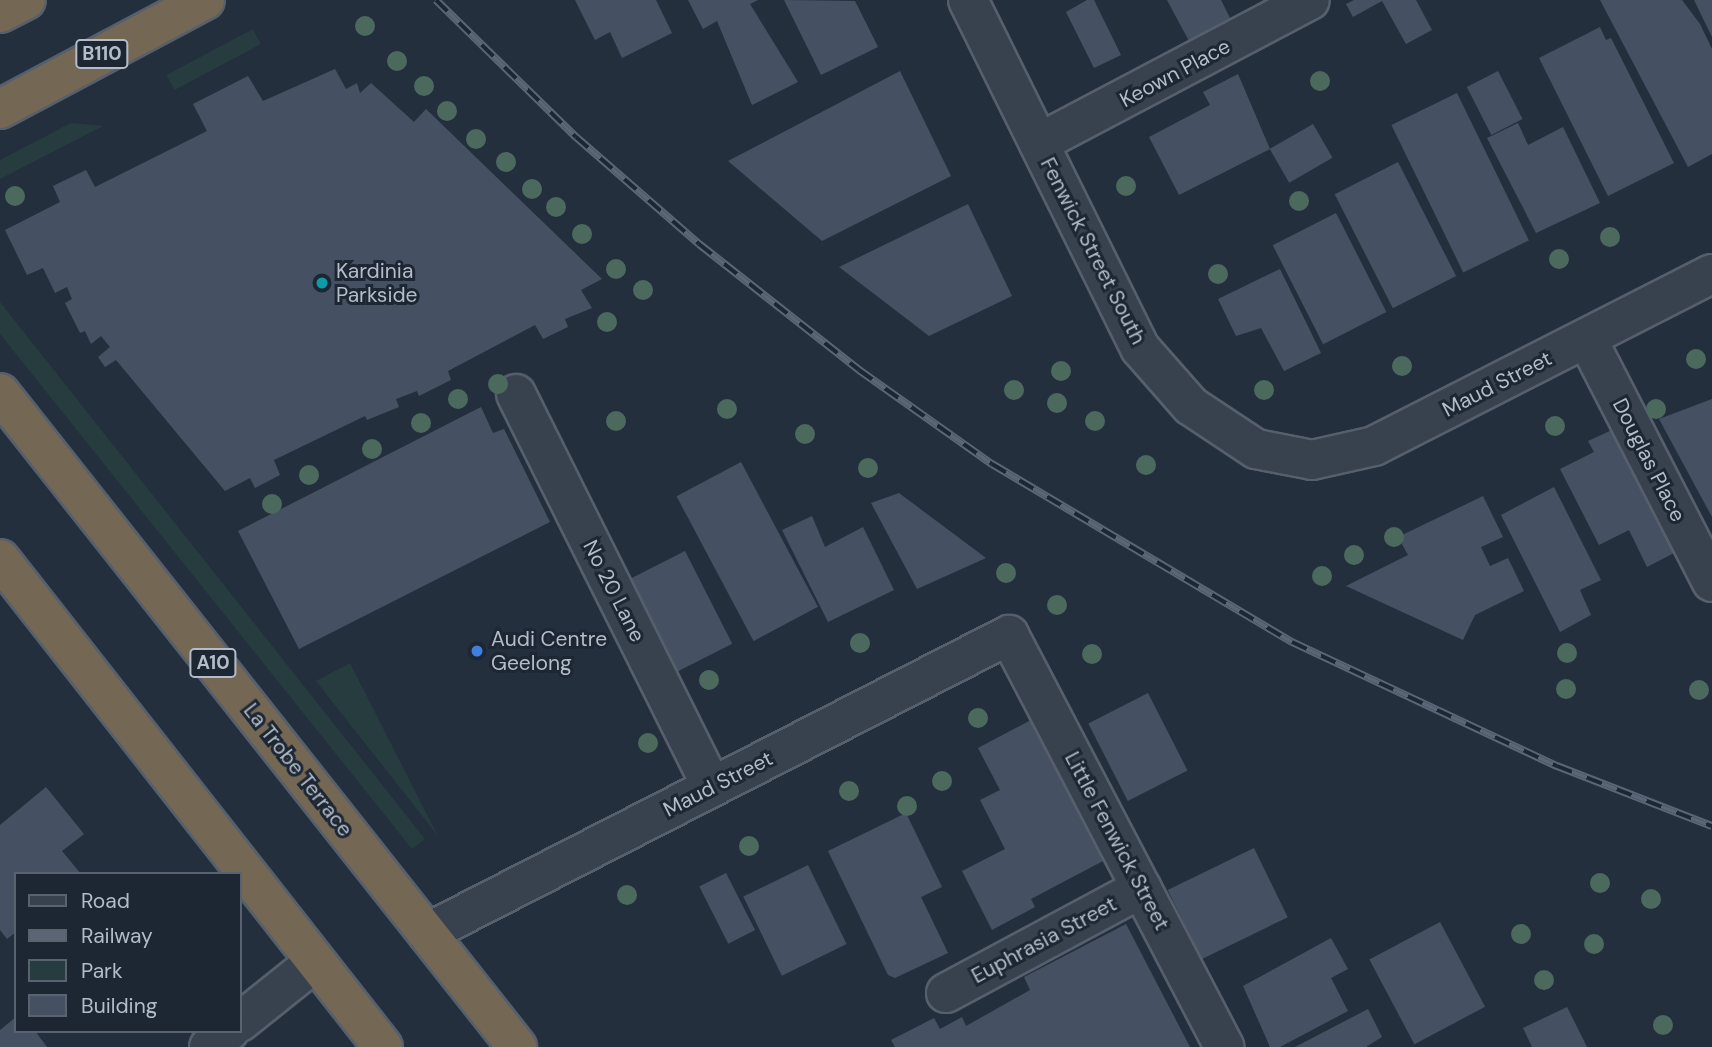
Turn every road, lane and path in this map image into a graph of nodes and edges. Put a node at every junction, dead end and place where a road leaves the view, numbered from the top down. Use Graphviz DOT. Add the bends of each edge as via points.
graph roads {
  1 [pos="26,0"];
  2 [pos="205,0"];
  3 [pos="968,0"];
  4 [pos="1310,0"];
  5 [pos="0,13"];
  6 [pos="0,109"];
  7 [pos="1039,143"];
  8 [pos="1712,274"];
  9 [pos="1587,339"];
  10 [pos="0,393"];
  11 [pos="516,394"];
  12 [pos="1273,454"];
  13 [pos="0,559"];
  14 [pos="1712,582"];
  15 [pos="1009,635"];
  16 [pos="712,787"];
  17 [pos="1142,888"];
  18 [pos="427,933"];
  19 [pos="315,962"];
  20 [pos="946,993"];
  21 [pos="242,1020"];
  22 [pos="226,1033"];
  23 [pos="209,1047"];
  24 [pos="383,1047"];
  25 [pos="517,1047"];
  26 [pos="1224,1047"];
  1 -- 5 [label="highway"];
  2 -- 6 [label="highway, B110"];
  3 -- 7 [label="street, Fenwick Street South"];
  4 -- 7 [label="street, Keown Place"];
  7 -- 12 [label="street, Fenwick Street South" via="1140,348 1213,424"];
  8 -- 9 [label="street, Maud Street"];
  9 -- 12 [label="street, Maud Street" via="1361,451 1312,460"];
  9 -- 14 [label="street, Douglas Place"];
  10 -- 18 [label="highway, La Trobe Terrace / A10"];
  11 -- 16 [label="street, No 20 Lane"];
  13 -- 19 [label="highway"];
  15 -- 16 [label="street, Maud Street"];
  15 -- 17 [label="street, Little Fenwick Street"];
  16 -- 18 [label="street, Maud Street"];
  17 -- 20 [label="street, Euphrasia Street"];
  17 -- 26 [label="street, Little Fenwick Street"];
  18 -- 25 [label="highway, La Trobe Terrace / A10"];
  19 -- 21 [label="street"];
  19 -- 24 [label="highway"];
  22 -- 23 [label="street"];
}
